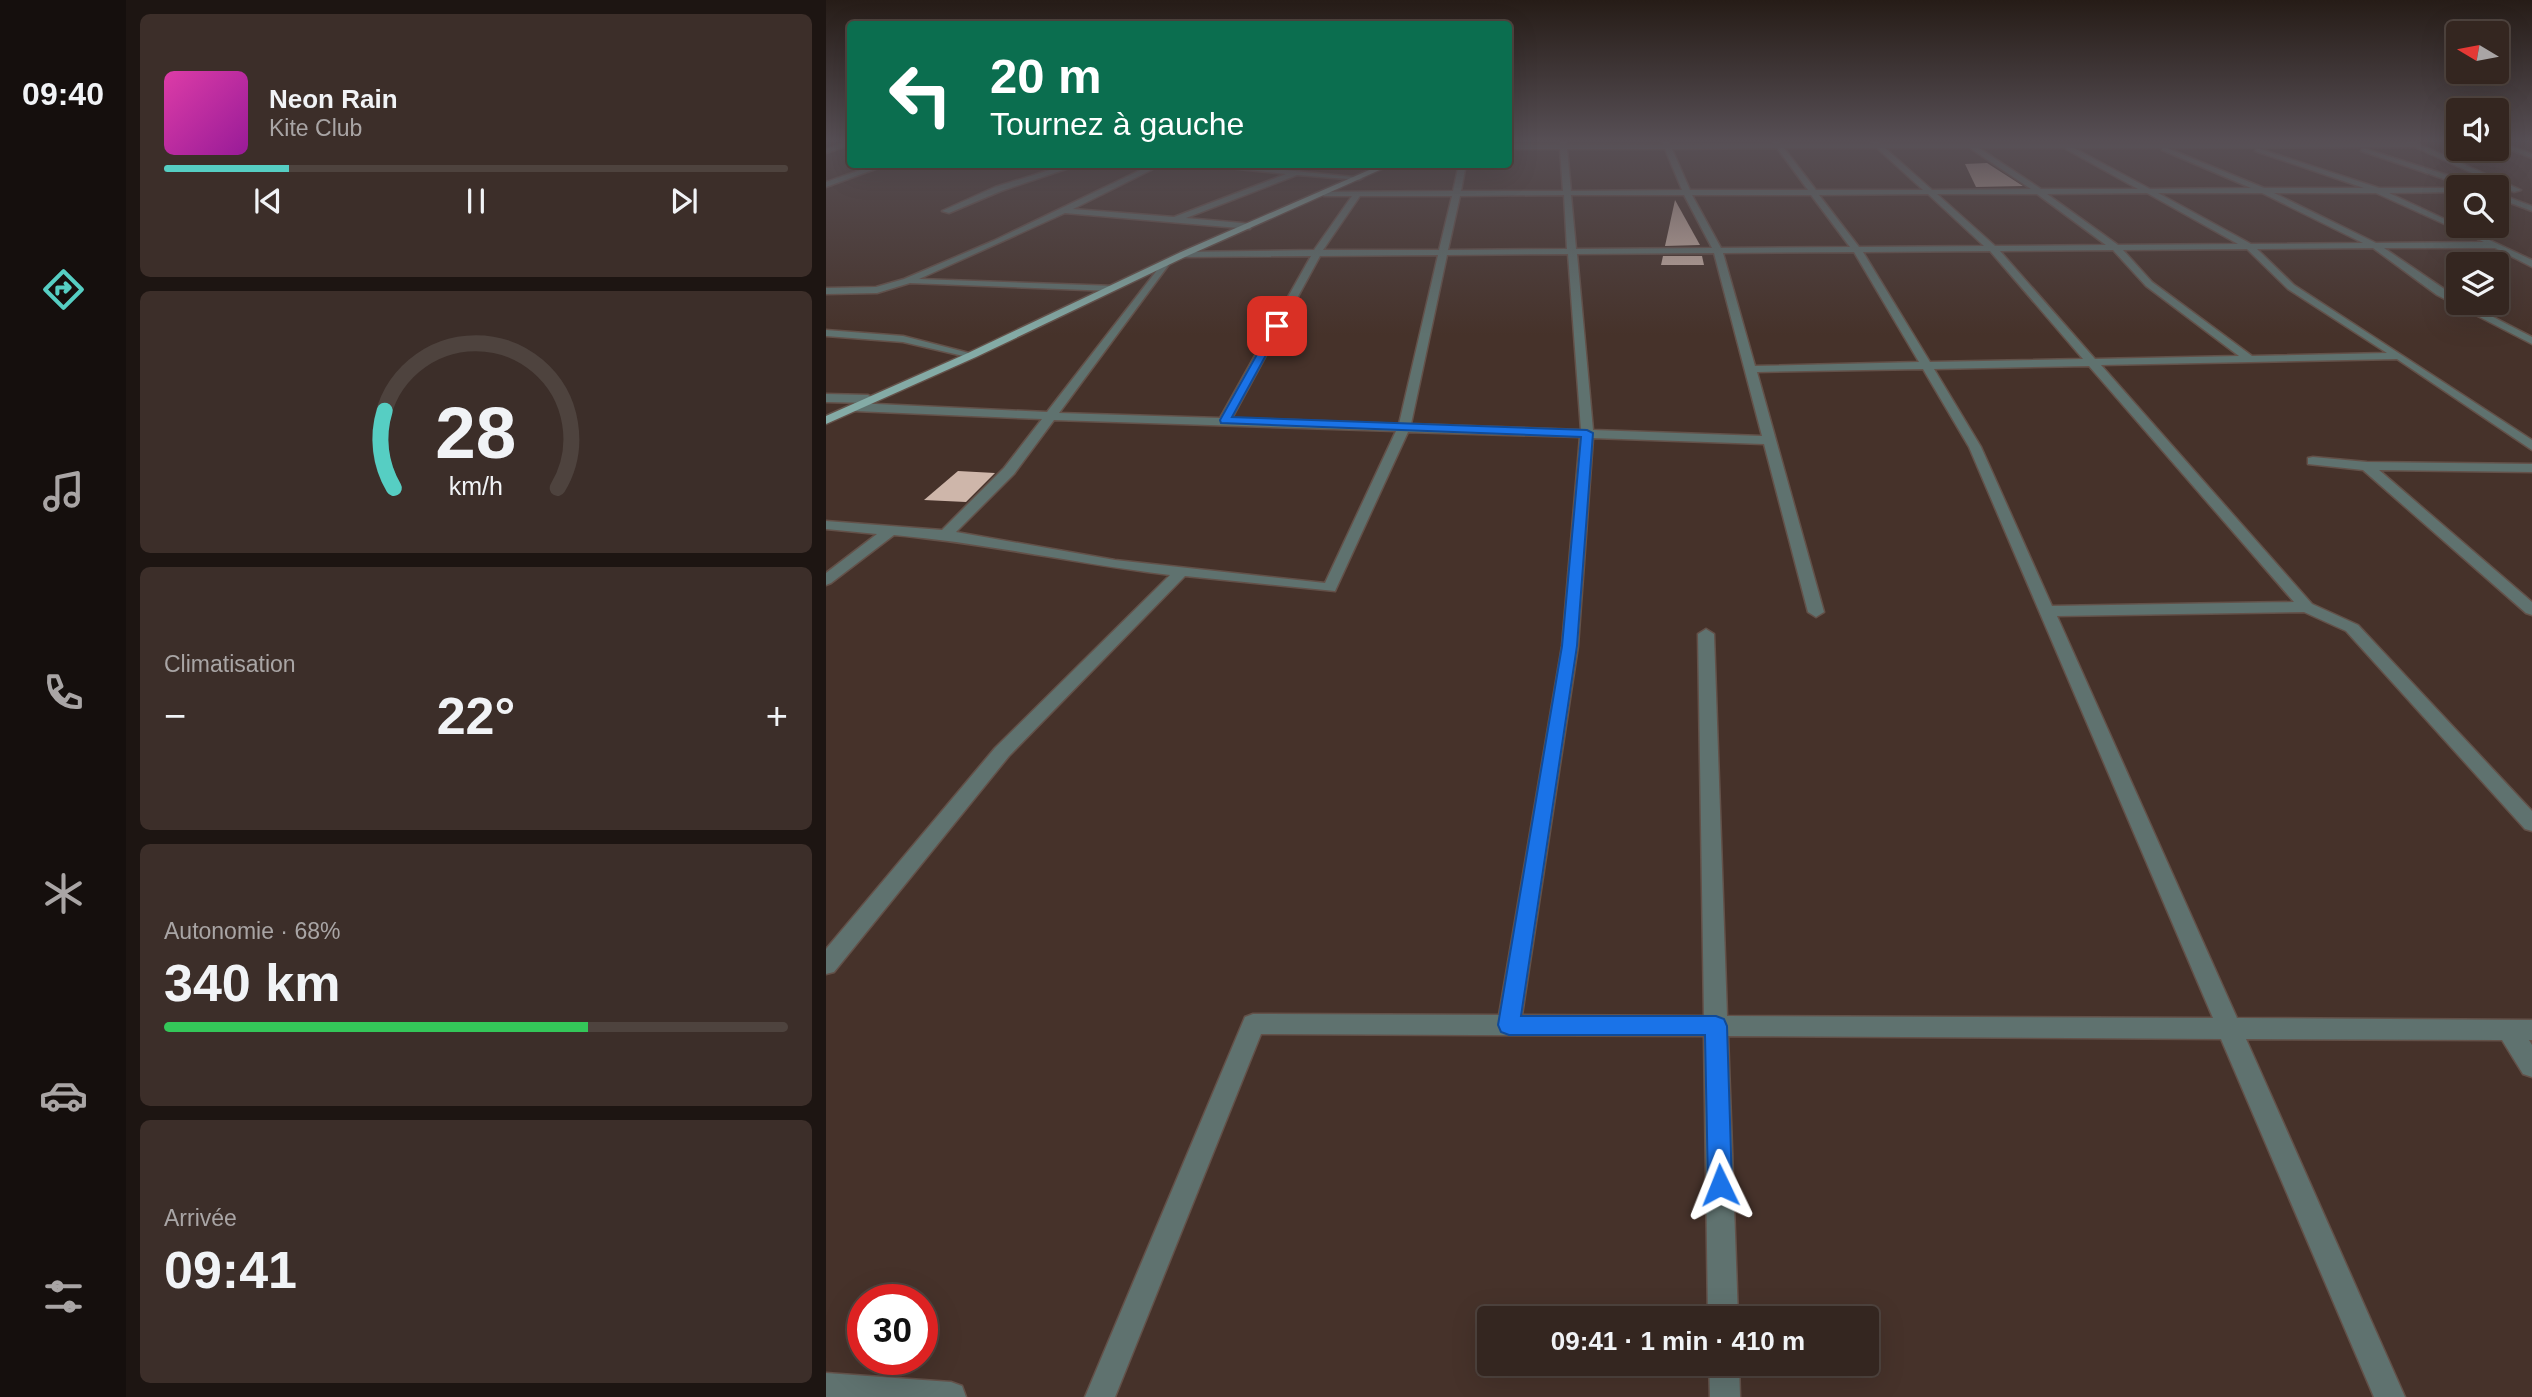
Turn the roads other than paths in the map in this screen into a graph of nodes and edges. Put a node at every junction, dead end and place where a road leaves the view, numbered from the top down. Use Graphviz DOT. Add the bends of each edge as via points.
graph roads {
  1 [pos="960,205"];
  2 [pos="1077,205"];
  3 [pos="1213,205"];
  4 [pos="1298,205"];
  5 [pos="1350,205"];
  6 [pos="1454,205"];
  7 [pos="1568,205"];
  8 [pos="1694,205"];
  9 [pos="1824,205"];
  10 [pos="1946,205"];
  11 [pos="2058,205"];
  12 [pos="2176,205"];
  13 [pos="2293,205"];
  14 [pos="2410,205"];
  15 [pos="946,211"];
  16 [pos="1065,211"];
  17 [pos="1175,220"];
  18 [pos="1250,226"];
  19 [pos="2497,245"];
  20 [pos="2375,246"];
  21 [pos="2250,247"];
  22 [pos="2116,248"];
  23 [pos="1993,249"];
  24 [pos="1857,250"];
  25 [pos="1718,251"];
  26 [pos="2507,251"];
  27 [pos="2532,251"];
  28 [pos="1572,252"];
  29 [pos="1443,253"];
  30 [pos="1184,254"];
  31 [pos="1316,254"];
  32 [pos="1165,263"];
  33 [pos="2532,264"];
  34 [pos="907,281"];
  35 [pos="1112,288"];
  36 [pos="826,291"];
  37 [pos="826,333"];
  38 [pos="2532,341"];
  39 [pos="972,355"];
  40 [pos="2399,356"];
  41 [pos="2250,359"];
  42 [pos="2092,362"];
  43 [pos="1926,365"];
  44 [pos="1750,369"];
  45 [pos="826,398"];
  46 [pos="872,399"];
  47 [pos="855,407"];
  48 [pos="1052,416"];
  49 [pos="826,420"];
  50 [pos="1225,420"];
  51 [pos="1404,427"];
  52 [pos="1587,433"];
  53 [pos="1769,440"];
  54 [pos="2532,446"];
  55 [pos="2313,461"];
  56 [pos="2367,466"];
  57 [pos="2532,468"];
  58 [pos="826,525"];
  59 [pos="891,530"];
  60 [pos="946,535"];
  61 [pos="1181,572"];
  62 [pos="826,580"];
  63 [pos="2306,607"];
  64 [pos="2532,610"];
  65 [pos="2047,611"];
  66 [pos="1816,612"];
  67 [pos="1706,634"];
  68 [pos="2532,824"];
  69 [pos="826,965"];
  70 [pos="1509,1025"];
  71 [pos="1716,1026"];
  72 [pos="2228,1028"];
  73 [pos="2520,1030"];
  74 [pos="2532,1066"];
  75 [pos="1723,1306"];
  76 [pos="1724,1376"];
  77 [pos="826,1388"];
  78 [pos="951,1397"];
  79 [pos="1100,1397"];
  80 [pos="1725,1397"];
  81 [pos="2390,1397"];
  1 -- 15 [label="street"];
  2 -- 16 [label="street"];
  3 -- 17 [label="street"];
  4 -- 18 [label="main road"];
  5 -- 31 [label="street"];
  6 -- 29 [label="street"];
  7 -- 28 [label="street"];
  8 -- 25 [label="street"];
  9 -- 24 [label="street"];
  10 -- 23 [label="street"];
  11 -- 22 [label="street"];
  12 -- 21 [label="street"];
  13 -- 20 [label="street"];
  14 -- 19 [label="street"];
  16 -- 17 [label="street"];
  16 -- 34 [label="street"];
  17 -- 18 [label="street"];
  18 -- 30 [label="main road"];
  19 -- 20 [label="street"];
  19 -- 26 [label="street"];
  20 -- 21 [label="street"];
  20 -- 38 [label="street" via="2440,293"];
  21 -- 22 [label="street"];
  21 -- 40 [label="street" via="2291,287"];
  22 -- 23 [label="street"];
  22 -- 41 [label="street" via="2149,284"];
  23 -- 24 [label="street"];
  23 -- 42 [label="street"];
  24 -- 25 [label="street"];
  24 -- 43 [label="street"];
  25 -- 28 [label="street"];
  25 -- 44 [label="street"];
  26 -- 27 [label="street"];
  26 -- 33 [label="street"];
  28 -- 29 [label="street"];
  28 -- 52 [label="street"];
  29 -- 31 [label="street"];
  29 -- 51 [label="street"];
  30 -- 31 [label="street"];
  30 -- 32 [label="main road"];
  31 -- 50 [label="street"];
  32 -- 35 [label="main road"];
  32 -- 48 [label="street"];
  34 -- 35 [label="street"];
  34 -- 36 [label="street" via="877,290"];
  35 -- 39 [label="main road"];
  37 -- 39 [label="street" via="903,339"];
  39 -- 46 [label="main road"];
  40 -- 41 [label="street"];
  40 -- 54 [label="street"];
  41 -- 42 [label="street"];
  42 -- 43 [label="street"];
  42 -- 63 [label="street"];
  43 -- 44 [label="street"];
  43 -- 65 [label="street" via="1975,447"];
  44 -- 53 [label="street"];
  45 -- 46 [label="street"];
  46 -- 47 [label="main road"];
  47 -- 48 [label="street"];
  47 -- 49 [label="main road"];
  48 -- 50 [label="street"];
  48 -- 60 [label="street" via="1009,471"];
  50 -- 51 [label="street"];
  51 -- 52 [label="street"];
  51 -- 61 [label="street" via="1330,588"];
  52 -- 53 [label="street"];
  52 -- 70 [label="street" via="1570,646"];
  53 -- 66 [label="street"];
  55 -- 56 [label="street"];
  56 -- 57 [label="street"];
  56 -- 64 [label="street"];
  58 -- 59 [label="street"];
  59 -- 60 [label="street"];
  59 -- 62 [label="street"];
  60 -- 61 [label="street"];
  61 -- 69 [label="street" via="1002,752"];
  63 -- 65 [label="street"];
  63 -- 68 [label="street" via="2352,628"];
  65 -- 72 [label="street"];
  67 -- 71 [label="street"];
  70 -- 71 [label="street"];
  70 -- 79 [label="street" via="1253,1024"];
  71 -- 72 [label="street"];
  71 -- 75 [label="street"];
  72 -- 73 [label="street"];
  72 -- 81 [label="street"];
  73 -- 74 [label="street"];
  76 -- 80 [label="street"];
  77 -- 78 [label="street"];
}
